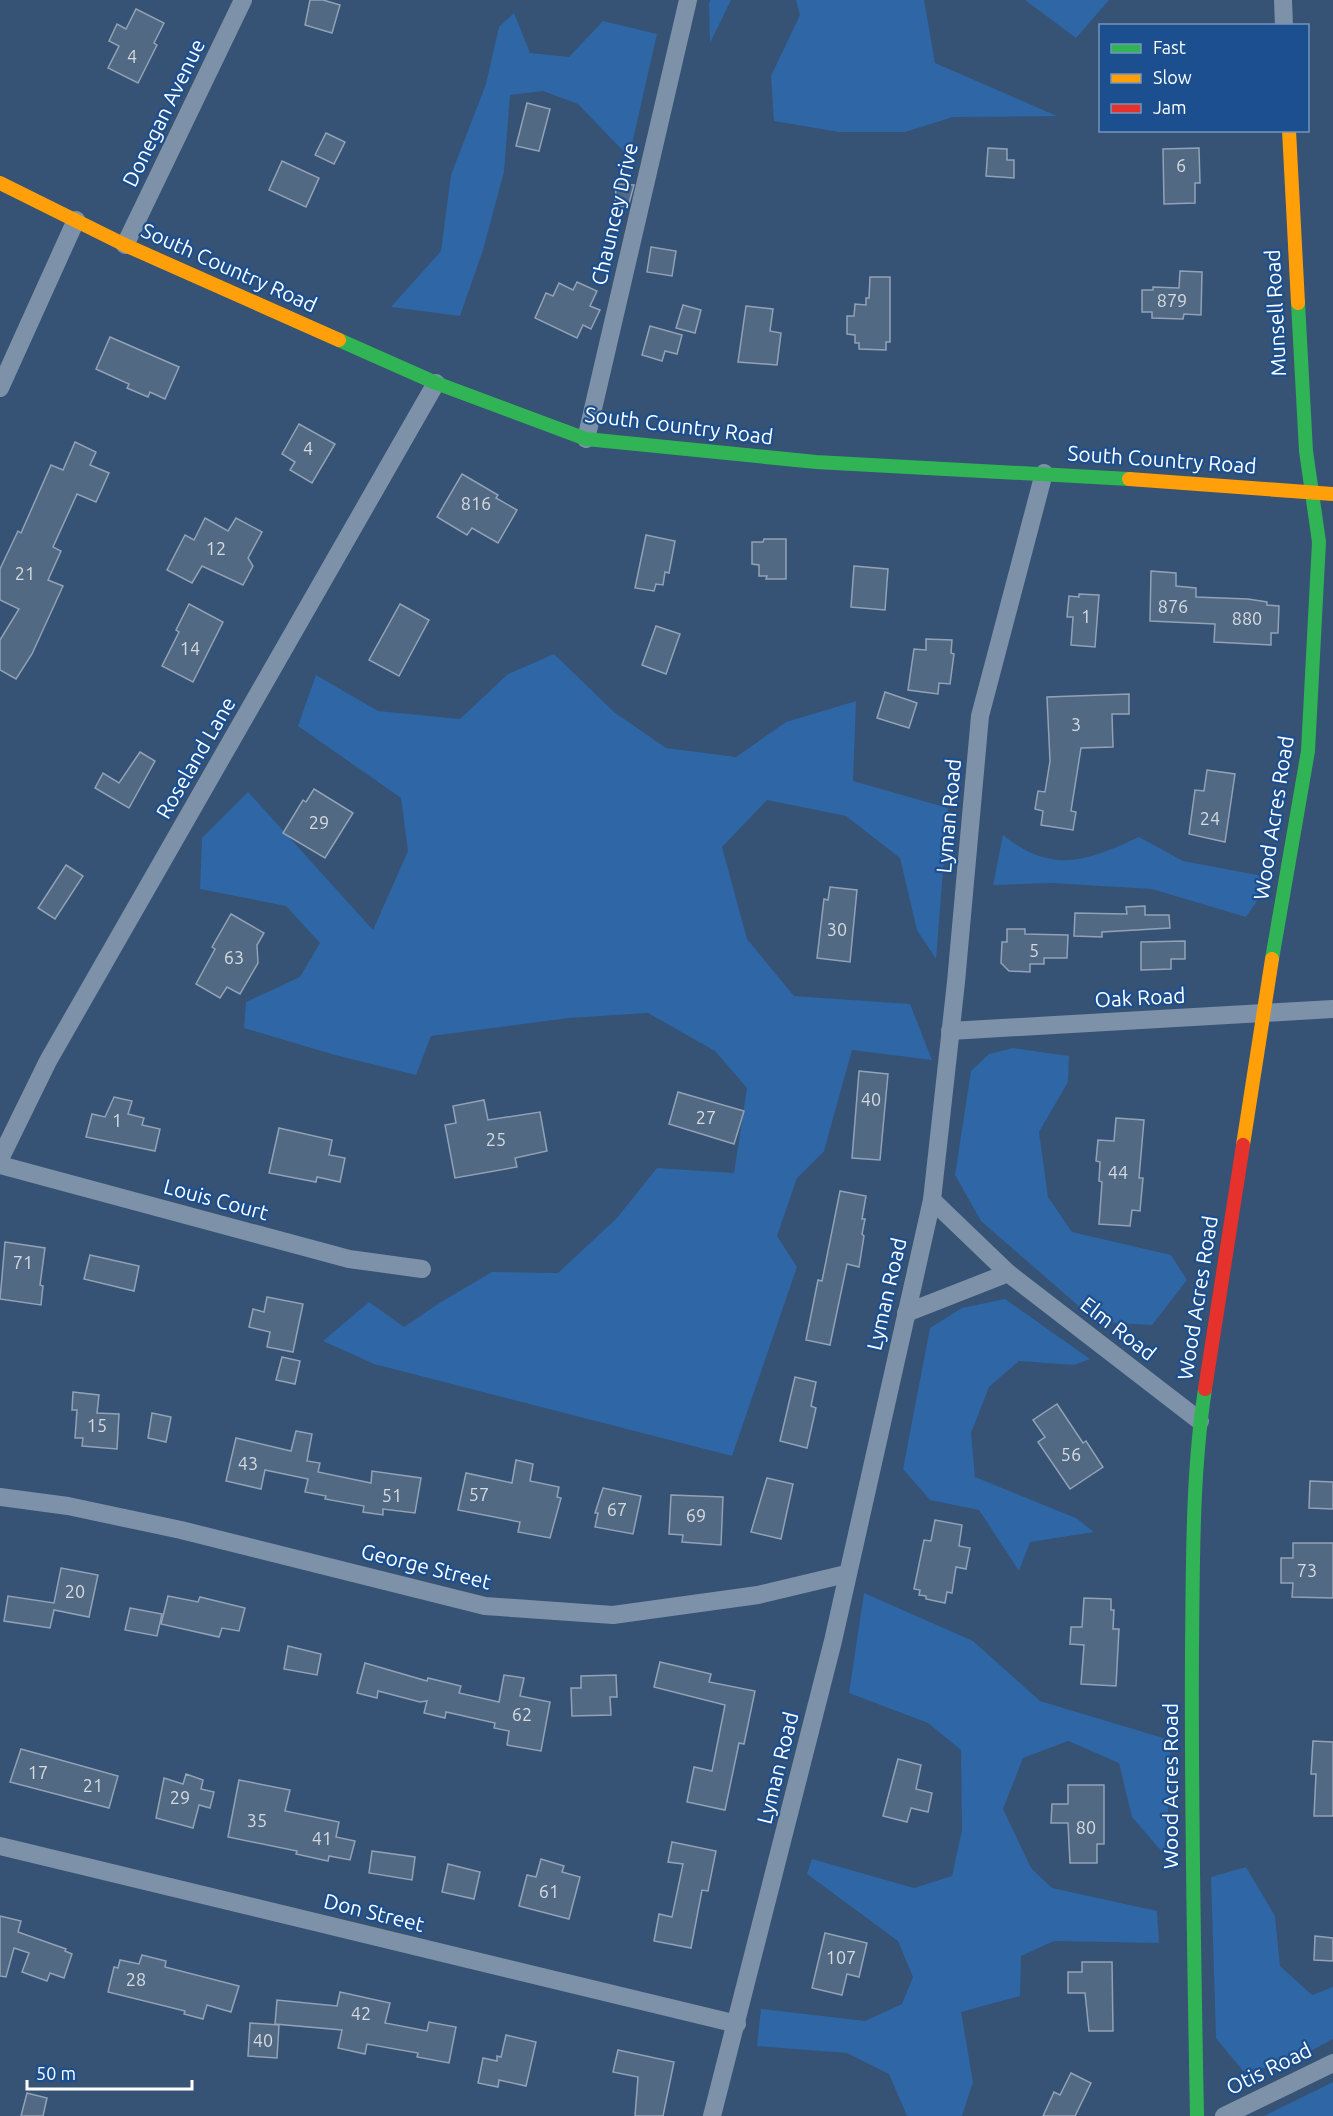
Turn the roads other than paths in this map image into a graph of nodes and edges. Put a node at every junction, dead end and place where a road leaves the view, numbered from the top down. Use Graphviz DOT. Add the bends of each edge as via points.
graph roads {
  1 [pos="243,0"];
  2 [pos="688,0"];
  3 [pos="1283,0"];
  4 [pos="1284,24"];
  5 [pos="1289,132"];
  6 [pos="0,183"];
  7 [pos="76,220"];
  8 [pos="125,245"];
  9 [pos="436,382"];
  10 [pos="0,388"];
  11 [pos="586,439"];
  12 [pos="1044,472"];
  13 [pos="1312,492"];
  14 [pos="1333,494"];
  15 [pos="1333,1009"];
  16 [pos="1263,1014"];
  17 [pos="950,1031"];
  18 [pos="0,1159"];
  19 [pos="0,1166"];
  20 [pos="932,1200"];
  21 [pos="422,1269"];
  22 [pos="1008,1273"];
  23 [pos="906,1313"];
  24 [pos="1200,1421"];
  25 [pos="0,1497"];
  26 [pos="846,1574"];
  27 [pos="0,1846"];
  28 [pos="737,2024"];
  29 [pos="1333,2063"];
  30 [pos="712,2116"];
  31 [pos="1197,2116"];
  32 [pos="1224,2116"];
  1 -- 8 [label="street, Donegan Avenue"];
  2 -- 11 [label="street, Chauncey Drive"];
  3 -- 4 [label="street"];
  5 -- 13 [label="street, Munsell Road" via="1306,451"];
  6 -- 7 [label="street, South Country Road"];
  7 -- 8 [label="street, South Country Road"];
  7 -- 10 [label="street"];
  8 -- 9 [label="street, South Country Road"];
  9 -- 11 [label="street, South Country Road"];
  9 -- 18 [label="street, Roseland Lane" via="48,1061"];
  11 -- 12 [label="street, South Country Road" via="816,462"];
  12 -- 13 [label="street, South Country Road"];
  12 -- 17 [label="street, Lyman Road" via="980,717"];
  13 -- 14 [label="street, South Country Road"];
  13 -- 16 [label="street, Wood Acres Road" via="1319,542 1308,751"];
  15 -- 16 [label="street, Oak Road"];
  16 -- 17 [label="street, Oak Road"];
  16 -- 24 [label="street, Wood Acres Road"];
  17 -- 20 [label="street, Lyman Road"];
  19 -- 21 [label="street, Louis Court" via="349,1259"];
  20 -- 22 [label="street, Elm Road"];
  20 -- 23 [label="street, Lyman Road"];
  22 -- 23 [label="street"];
  22 -- 24 [label="street, Elm Road"];
  23 -- 26 [label="street, Lyman Road"];
  24 -- 31 [label="street, Wood Acres Road" via="1191,1778"];
  25 -- 26 [label="street, George Street" via="68,1506 181,1530 485,1606 613,1615 758,1595"];
  26 -- 28 [label="street, Lyman Road" via="833,1641"];
  27 -- 28 [label="street, Don Street"];
  28 -- 30 [label="street, Lyman Road"];
  29 -- 32 [label="street, Otis Road"];
}
